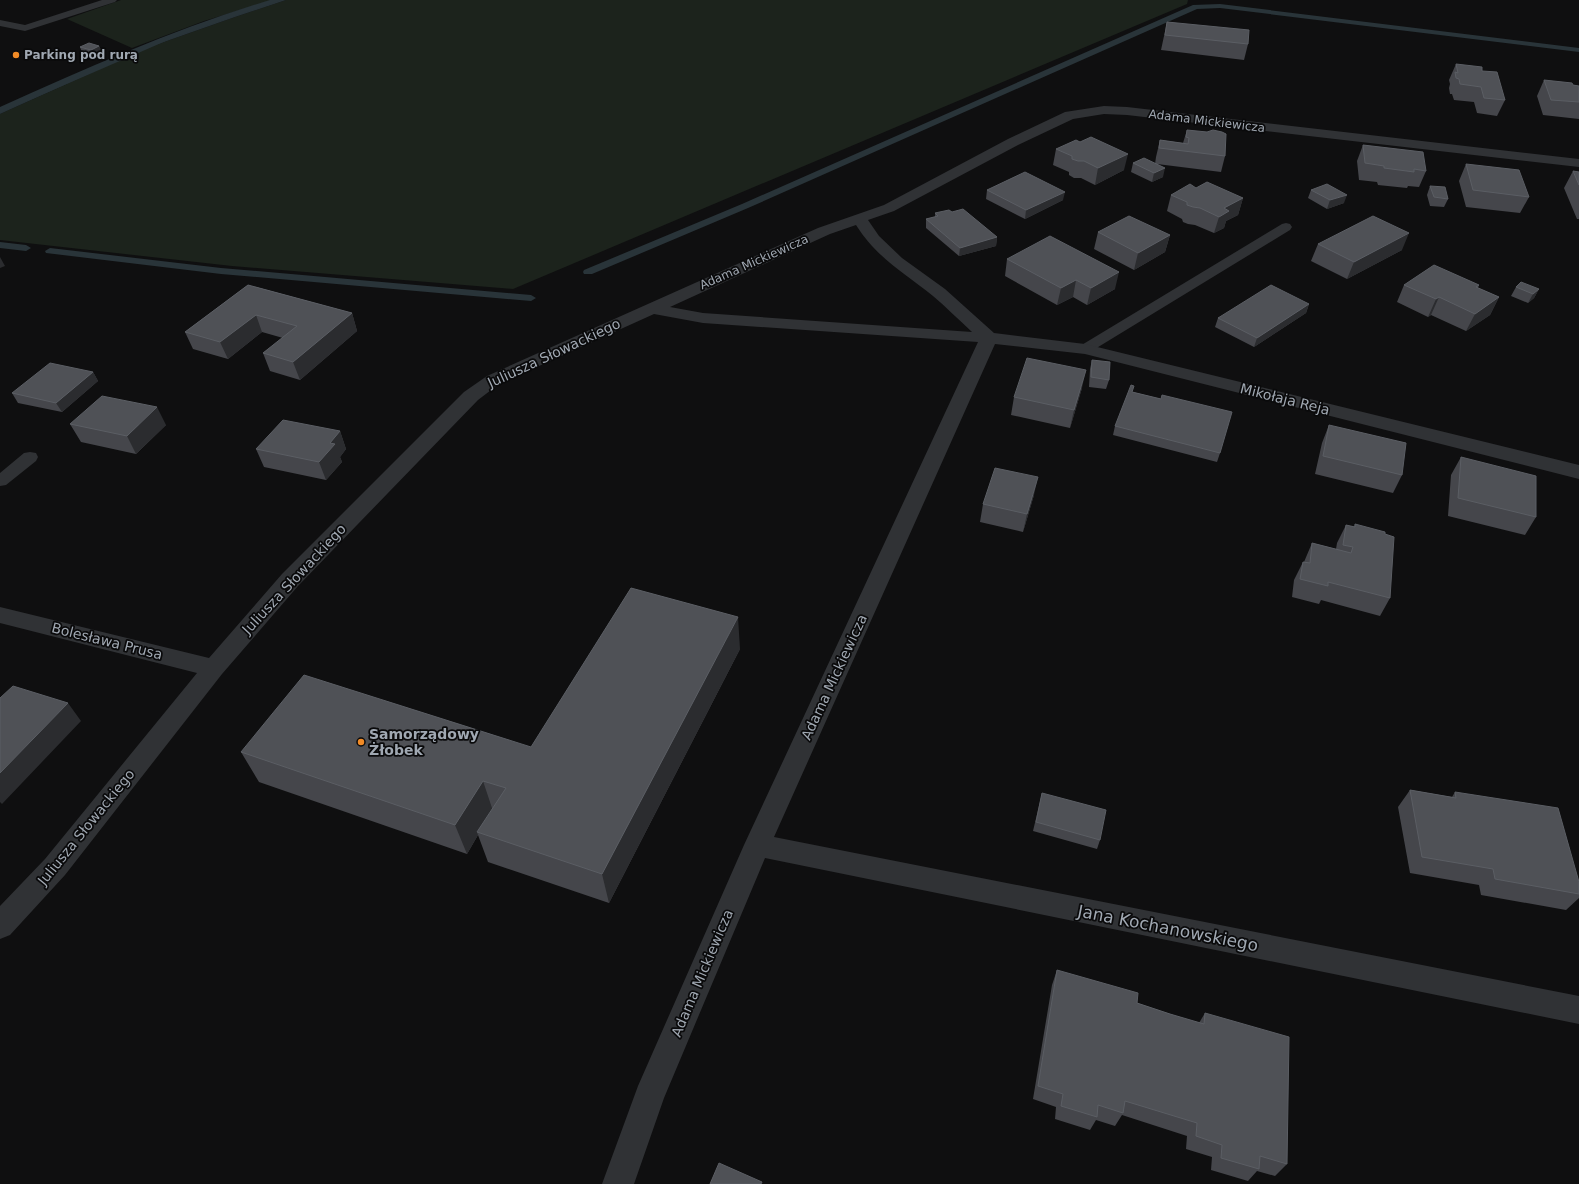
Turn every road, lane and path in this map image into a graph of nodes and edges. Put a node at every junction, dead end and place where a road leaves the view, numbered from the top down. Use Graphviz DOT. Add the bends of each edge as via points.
graph roads {
  1 [pos="112,0"];
  2 [pos="0,23"];
  3 [pos="1579,163"];
  4 [pos="859,218"];
  5 [pos="1286,227"];
  6 [pos="651,308"];
  7 [pos="989,338"];
  8 [pos="1085,349"];
  9 [pos="30,457"];
  10 [pos="1579,472"];
  11 [pos="0,481"];
  12 [pos="0,614"];
  13 [pos="214,668"];
  14 [pos="756,845"];
  15 [pos="0,926"];
  16 [pos="1579,1010"];
  17 [pos="618,1184"];
  1 -- 2 [label="lane" via="25,28"];
  3 -- 4 [label="street, Adama Mickiewicza" via="1104,110 1070,115 1013,142 889,208"];
  4 -- 6 [label="street, Adama Mickiewicza"];
  4 -- 7 [label="street" via="873,238 896,261 939,293"];
  5 -- 8 [label="lane"];
  6 -- 7 [label="street, Mikołaja Reja" via="711,318"];
  6 -- 13 [label="street, Juliusza Słowackiego" via="493,380 471,396 290,580"];
  7 -- 8 [label="street, Mikołaja Reja"];
  7 -- 14 [label="street, Adama Mickiewicza"];
  8 -- 10 [label="street, Mikołaja Reja"];
  9 -- 11 [label="lane"];
  12 -- 13 [label="street, Bolesława Prusa"];
  13 -- 15 [label="street, Juliusza Słowackiego" via="54,867"];
  14 -- 16 [label="street, Jana Kochanowskiego"];
  14 -- 17 [label="street, Adama Mickiewicza" via="649,1097"];
}
